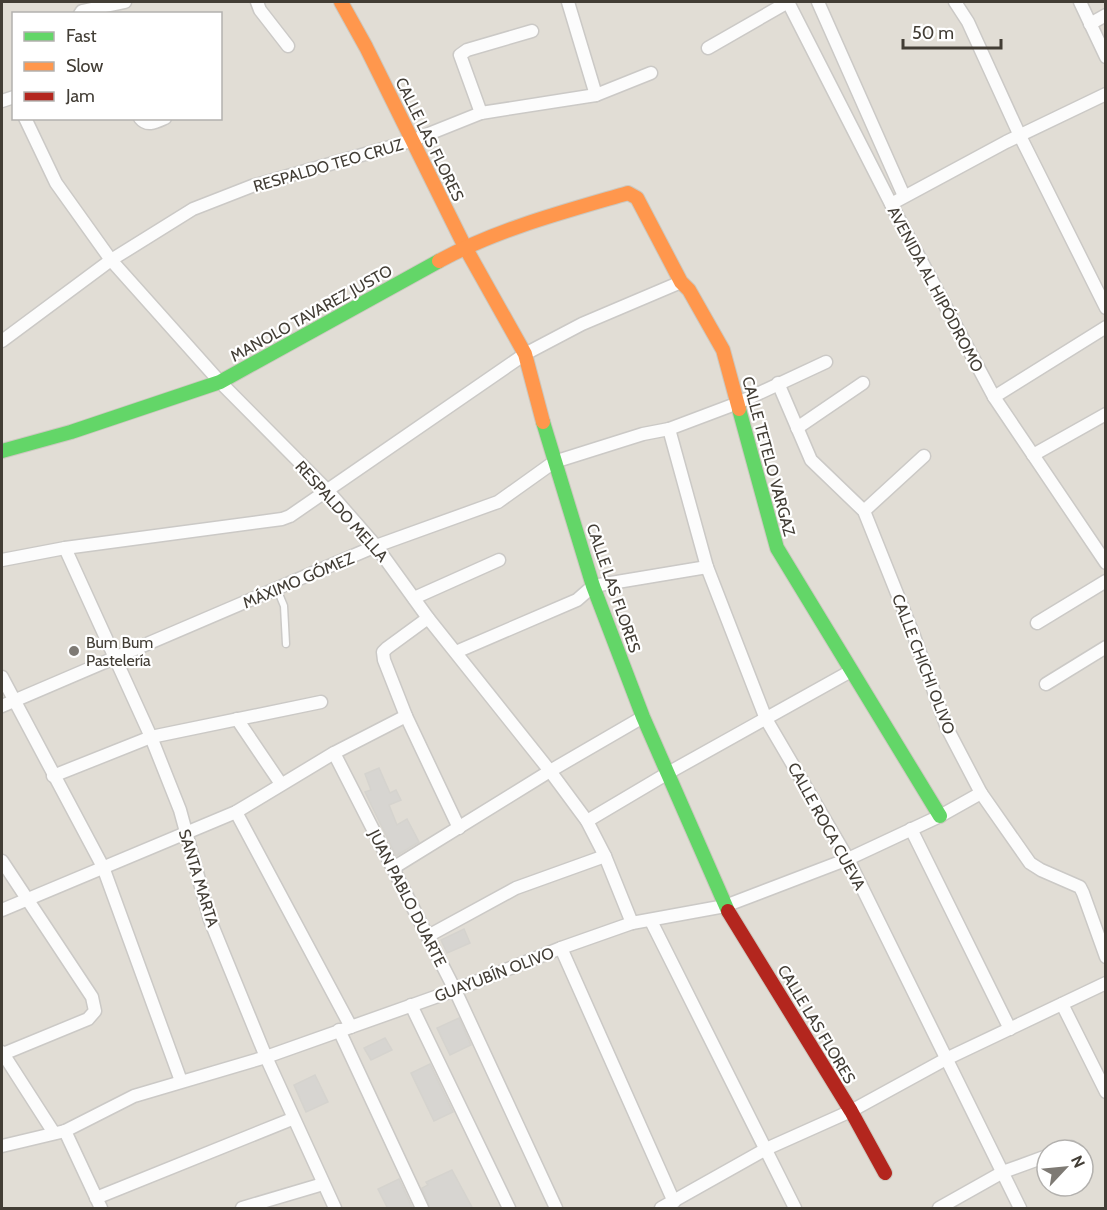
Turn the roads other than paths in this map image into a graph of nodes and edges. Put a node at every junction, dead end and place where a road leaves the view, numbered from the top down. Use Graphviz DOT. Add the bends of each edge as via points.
graph roads {
  1 [pos="125,2"];
  2 [pos="257,2"];
  3 [pos="341,2"];
  4 [pos="568,2"];
  5 [pos="788,2"];
  6 [pos="818,2"];
  7 [pos="956,2"];
  8 [pos="1080,2"];
  9 [pos="80,10"];
  10 [pos="1106,15"];
  11 [pos="1090,24"];
  12 [pos="532,31"];
  13 [pos="288,46"];
  14 [pos="708,48"];
  15 [pos="1106,57"];
  16 [pos="651,73"];
  17 [pos="1106,94"];
  18 [pos="596,95"];
  19 [pos="481,113"];
  20 [pos="26,120"];
  21 [pos="141,120"];
  22 [pos="161,120"];
  23 [pos="1020,136"];
  24 [pos="411,141"];
  25 [pos="631,193"];
  26 [pos="904,196"];
  27 [pos="891,204"];
  28 [pos="465,247"];
  29 [pos="111,260"];
  30 [pos="681,282"];
  31 [pos="1106,308"];
  32 [pos="1106,327"];
  33 [pos="2,341"];
  34 [pos="525,354"];
  35 [pos="826,362"];
  36 [pos="220,382"];
  37 [pos="778,383"];
  38 [pos="863,383"];
  39 [pos="994,397"];
  40 [pos="738,403"];
  41 [pos="1106,414"];
  42 [pos="797,428"];
  43 [pos="669,429"];
  44 [pos="2,451"];
  45 [pos="1033,455"];
  46 [pos="924,456"];
  47 [pos="554,462"];
  48 [pos="328,492"];
  49 [pos="864,511"];
  50 [pos="376,546"];
  51 [pos="66,548"];
  52 [pos="1103,555"];
  53 [pos="2,560"];
  54 [pos="499,560"];
  55 [pos="706,567"];
  56 [pos="1106,581"];
  57 [pos="593,586"];
  58 [pos="277,589"];
  59 [pos="414,598"];
  60 [pos="428,618"];
  61 [pos="1037,623"];
  62 [pos="285,644"];
  63 [pos="1106,647"];
  64 [pos="456,652"];
  65 [pos="117,658"];
  66 [pos="851,671"];
  67 [pos="2,677"];
  68 [pos="1046,684"];
  69 [pos="14,702"];
  70 [pos="321,702"];
  71 [pos="2,706"];
  72 [pos="406,716"];
  73 [pos="643,717"];
  74 [pos="237,719"];
  75 [pos="766,719"];
  76 [pos="151,737"];
  77 [pos="334,753"];
  78 [pos="550,771"];
  79 [pos="668,772"];
  80 [pos="53,776"];
  81 [pos="281,784"];
  82 [pos="981,793"];
  83 [pos="236,812"];
  84 [pos="940,816"];
  85 [pos="587,821"];
  86 [pos="459,828"];
  87 [pos="911,829"];
  88 [pos="184,832"];
  89 [pos="605,856"];
  90 [pos="848,860"];
  91 [pos="2,861"];
  92 [pos="103,867"];
  93 [pos="393,868"];
  94 [pos="27,899"];
  95 [pos="725,906"];
  96 [pos="2,910"];
  97 [pos="651,921"];
  98 [pos="632,923"];
  99 [pos="428,936"];
  100 [pos="561,948"];
  101 [pos="1106,957"];
  102 [pos="1106,983"];
  103 [pos="455,990"];
  104 [pos="1062,1004"];
  105 [pos="411,1005"];
  106 [pos="351,1027"];
  107 [pos="1011,1029"];
  108 [pos="339,1030"];
  109 [pos="2,1053"];
  110 [pos="266,1057"];
  111 [pos="946,1059"];
  112 [pos="181,1081"];
  113 [pos="1106,1092"];
  114 [pos="851,1111"];
  115 [pos="292,1119"];
  116 [pos="60,1132"];
  117 [pos="2,1146"];
  118 [pos="766,1149"];
  119 [pos="1035,1160"];
  120 [pos="1003,1172"];
  121 [pos="885,1173"];
  122 [pos="323,1184"];
  123 [pos="674,1202"];
  124 [pos="98,1203"];
  125 [pos="242,1209"];
  126 [pos="334,1209"];
  127 [pos="422,1209"];
  128 [pos="509,1209"];
  129 [pos="556,1209"];
  130 [pos="661,1209"];
  131 [pos="795,1209"];
  132 [pos="939,1209"];
  133 [pos="1020,1209"];
  1 -- 9 [label="street"];
  2 -- 13 [label="street"];
  3 -- 24 [label="street, CALLE LAS FLORES"];
  4 -- 18 [label="street"];
  5 -- 14 [label="street"];
  5 -- 27 [label="street, AVENIDA AL HIPÓDROMO"];
  6 -- 26 [label="street"];
  7 -- 23 [label="street"];
  8 -- 11 [label="street"];
  10 -- 11 [label="street"];
  11 -- 15 [label="street"];
  12 -- 19 [label="street" via="460,55"];
  16 -- 18 [label="street, RESPALDO TEO CRUZ"];
  17 -- 23 [label="street"];
  18 -- 19 [label="street, RESPALDO TEO CRUZ"];
  19 -- 24 [label="street, RESPALDO TEO CRUZ"];
  20 -- 29 [label="street, RESPALDO MELLA" via="56,183"];
  21 -- 22 [label="street" via="152,124"];
  23 -- 26 [label="street"];
  23 -- 31 [label="street"];
  24 -- 28 [label="street, CALLE LAS FLORES"];
  24 -- 29 [label="street, RESPALDO TEO CRUZ" via="252,186 193,209"];
  25 -- 28 [label="street, MANOLO TAVAREZ JUSTO" via="528,222"];
  25 -- 30 [label="street, CALLE TETELO VARGAZ"];
  26 -- 27 [label="street"];
  27 -- 39 [label="street, AVENIDA AL HIPÓDROMO"];
  28 -- 34 [label="street, CALLE LAS FLORES"];
  28 -- 36 [label="street, MANOLO TAVAREZ JUSTO"];
  29 -- 33 [label="street, RESPALDO TEO CRUZ"];
  29 -- 36 [label="street, RESPALDO MELLA"];
  30 -- 34 [label="street" via="582,324"];
  30 -- 40 [label="street, CALLE TETELO VARGAZ" via="723,350"];
  32 -- 39 [label="street"];
  34 -- 47 [label="street, CALLE LAS FLORES"];
  34 -- 48 [label="street"];
  35 -- 37 [label="street, MÁXIMO GÓMEZ"];
  36 -- 44 [label="street, MANOLO TAVAREZ JUSTO"];
  36 -- 48 [label="street, RESPALDO MELLA"];
  37 -- 40 [label="street, MÁXIMO GÓMEZ"];
  37 -- 42 [label="street, CALLE CHICHI OLIVO"];
  38 -- 42 [label="street"];
  39 -- 45 [label="street, AVENIDA AL HIPÓDROMO"];
  40 -- 43 [label="street, MÁXIMO GÓMEZ"];
  40 -- 66 [label="street, CALLE TETELO VARGAZ" via="777,548"];
  41 -- 45 [label="street"];
  42 -- 49 [label="street, CALLE CHICHI OLIVO" via="811,460"];
  43 -- 47 [label="street, MÁXIMO GÓMEZ"];
  43 -- 55 [label="street, CALLE ROCA CUEVA"];
  45 -- 52 [label="street, AVENIDA AL HIPÓDROMO"];
  46 -- 49 [label="street"];
  47 -- 50 [label="street, MÁXIMO GÓMEZ" via="498,502"];
  47 -- 57 [label="street, CALLE LAS FLORES"];
  48 -- 50 [label="street, RESPALDO MELLA"];
  48 -- 51 [label="street" via="282,519"];
  49 -- 82 [label="street, CALLE CHICHI OLIVO" via="947,728"];
  50 -- 58 [label="street, MÁXIMO GÓMEZ"];
  50 -- 59 [label="street, RESPALDO MELLA"];
  51 -- 53 [label="street"];
  51 -- 65 [label="street, SANTA MARTA"];
  54 -- 59 [label="street"];
  55 -- 57 [label="street"];
  55 -- 75 [label="street, CALLE ROCA CUEVA"];
  56 -- 61 [label="street"];
  57 -- 64 [label="street" via="577,600"];
  57 -- 73 [label="street, CALLE LAS FLORES"];
  58 -- 62 [label="lane" via="284,606"];
  58 -- 65 [label="street, MÁXIMO GÓMEZ"];
  59 -- 60 [label="street, RESPALDO MELLA"];
  60 -- 64 [label="street, RESPALDO MELLA"];
  60 -- 72 [label="street" via="383,652"];
  63 -- 68 [label="street"];
  64 -- 78 [label="street, RESPALDO MELLA"];
  65 -- 69 [label="street, MÁXIMO GÓMEZ"];
  65 -- 76 [label="street, SANTA MARTA"];
  66 -- 75 [label="street"];
  66 -- 84 [label="street, CALLE TETELO VARGAZ"];
  67 -- 69 [label="street"];
  69 -- 71 [label="street, MÁXIMO GÓMEZ"];
  69 -- 80 [label="street"];
  70 -- 74 [label="street"];
  72 -- 77 [label="street"];
  72 -- 86 [label="street"];
  73 -- 78 [label="street"];
  73 -- 79 [label="street, CALLE LAS FLORES"];
  74 -- 76 [label="street"];
  74 -- 81 [label="street"];
  75 -- 79 [label="street"];
  75 -- 90 [label="street, CALLE ROCA CUEVA"];
  76 -- 80 [label="street"];
  76 -- 88 [label="street, SANTA MARTA" via="180,810"];
  77 -- 81 [label="street"];
  77 -- 93 [label="street, JUAN PABLO DUARTE"];
  78 -- 85 [label="street, RESPALDO MELLA"];
  78 -- 86 [label="street"];
  79 -- 85 [label="street"];
  79 -- 95 [label="street, CALLE LAS FLORES"];
  80 -- 92 [label="street"];
  81 -- 83 [label="street"];
  82 -- 84 [label="street, GUAYUBÍN OLIVO"];
  82 -- 101 [label="street, CALLE CHICHI OLIVO" via="1030,863 1080,887"];
  83 -- 88 [label="street"];
  83 -- 106 [label="street"];
  84 -- 87 [label="street, GUAYUBÍN OLIVO"];
  85 -- 89 [label="street, RESPALDO MELLA"];
  86 -- 93 [label="street"];
  87 -- 90 [label="street, GUAYUBÍN OLIVO"];
  87 -- 107 [label="street"];
  88 -- 92 [label="street"];
  88 -- 110 [label="street, SANTA MARTA" via="210,920"];
  89 -- 98 [label="street, RESPALDO MELLA"];
  89 -- 99 [label="street" via="516,888"];
  90 -- 95 [label="street, GUAYUBÍN OLIVO"];
  90 -- 111 [label="street, CALLE ROCA CUEVA"];
  91 -- 94 [label="street"];
  92 -- 94 [label="street"];
  92 -- 112 [label="street"];
  93 -- 99 [label="street, JUAN PABLO DUARTE"];
  94 -- 96 [label="street"];
  94 -- 109 [label="street" via="92,997 95,1011 87,1019"];
  95 -- 97 [label="street, GUAYUBÍN OLIVO"];
  95 -- 114 [label="street, CALLE LAS FLORES"];
  97 -- 98 [label="street, GUAYUBÍN OLIVO"];
  97 -- 118 [label="street"];
  98 -- 100 [label="street, GUAYUBÍN OLIVO"];
  99 -- 103 [label="street, JUAN PABLO DUARTE"];
  100 -- 103 [label="street, GUAYUBÍN OLIVO"];
  100 -- 123 [label="street"];
  102 -- 104 [label="street"];
  103 -- 105 [label="street, GUAYUBÍN OLIVO"];
  103 -- 129 [label="street, JUAN PABLO DUARTE"];
  104 -- 107 [label="street"];
  104 -- 113 [label="street"];
  105 -- 106 [label="street, GUAYUBÍN OLIVO"];
  105 -- 128 [label="street"];
  106 -- 108 [label="street, GUAYUBÍN OLIVO"];
  107 -- 111 [label="street"];
  108 -- 110 [label="street, GUAYUBÍN OLIVO"];
  108 -- 127 [label="street"];
  109 -- 116 [label="street"];
  110 -- 112 [label="street, GUAYUBÍN OLIVO"];
  110 -- 115 [label="street, SANTA MARTA"];
  111 -- 114 [label="street"];
  111 -- 120 [label="street, CALLE ROCA CUEVA"];
  112 -- 116 [label="street, GUAYUBÍN OLIVO" via="134,1096"];
  114 -- 118 [label="street"];
  114 -- 121 [label="street, CALLE LAS FLORES"];
  115 -- 122 [label="street, SANTA MARTA"];
  115 -- 124 [label="street"];
  116 -- 117 [label="street, GUAYUBÍN OLIVO"];
  116 -- 124 [label="street"];
  118 -- 123 [label="street"];
  118 -- 131 [label="street"];
  119 -- 120 [label="street"];
  120 -- 132 [label="street"];
  120 -- 133 [label="street, CALLE ROCA CUEVA"];
  122 -- 125 [label="street"];
  122 -- 126 [label="street, SANTA MARTA"];
  123 -- 130 [label="street"];
}
